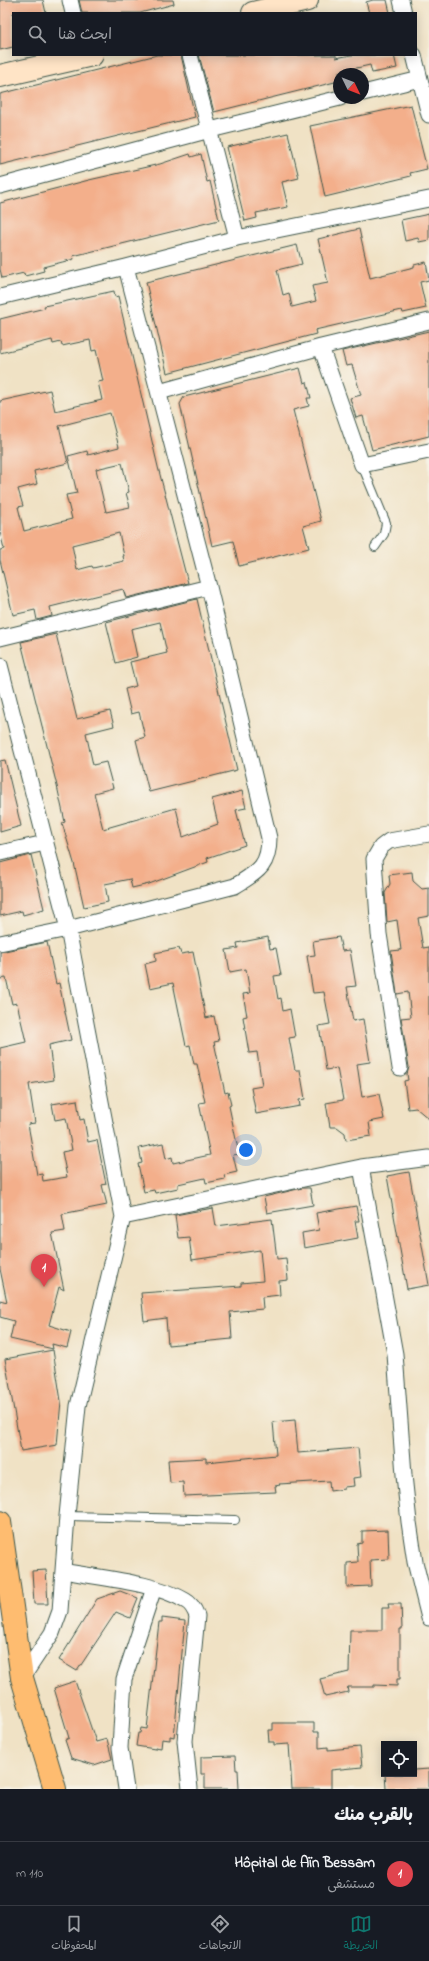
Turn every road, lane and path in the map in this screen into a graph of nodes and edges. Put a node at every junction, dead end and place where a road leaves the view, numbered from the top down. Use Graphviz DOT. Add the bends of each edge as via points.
graph roads {
  1 [pos="70,0"];
  2 [pos="307,0"];
  3 [pos="401,0"];
  4 [pos="73,12"];
  5 [pos="257,12"];
  6 [pos="404,12"];
  7 [pos="87,56"];
  8 [pos="190,56"];
  9 [pos="414,56"];
  10 [pos="0,76"];
  11 [pos="420,79"];
  12 [pos="369,91"];
  13 [pos="333,100"];
  14 [pos="429,115"];
  15 [pos="210,130"];
  16 [pos="0,186"];
  17 [pos="429,199"];
  18 [pos="237,238"];
  19 [pos="126,267"];
  20 [pos="0,297"];
  21 [pos="429,321"];
  22 [pos="321,346"];
  23 [pos="159,392"];
  24 [pos="429,451"];
  25 [pos="362,465"];
  26 [pos="375,547"];
  27 [pos="209,587"];
  28 [pos="0,638"];
  29 [pos="0,665"];
  30 [pos="429,834"];
  31 [pos="45,843"];
  32 [pos="0,853"];
  33 [pos="68,929"];
  34 [pos="0,943"];
  35 [pos="400,1068"];
  36 [pos="429,1158"];
  37 [pos="361,1167"];
  38 [pos="123,1216"];
  39 [pos="67,1516"];
  40 [pos="236,1520"];
  41 [pos="0,1522"];
  42 [pos="63,1571"];
  43 [pos="154,1588"];
  44 [pos="429,1618"];
  45 [pos="22,1678"];
  46 [pos="54,1789"];
  47 [pos="126,1789"];
  48 [pos="190,1789"];
  1 -- 4 [label="street"];
  2 -- 5 [label="main road"];
  3 -- 6 [label="street"];
  7 -- 10 [label="main road"];
  8 -- 15 [label="street"];
  9 -- 11 [label="street"];
  11 -- 12 [label="street"];
  11 -- 14 [label="street"];
  13 -- 15 [label="street"];
  15 -- 16 [label="street"];
  15 -- 18 [label="street"];
  17 -- 18 [label="street"];
  18 -- 19 [label="street"];
  19 -- 20 [label="street"];
  19 -- 23 [label="street"];
  21 -- 22 [label="street"];
  22 -- 23 [label="street"];
  22 -- 25 [label="street"];
  23 -- 27 [label="street"];
  24 -- 25 [label="street"];
  25 -- 26 [label="lane" via="386,523 384,534"];
  27 -- 28 [label="street"];
  27 -- 33 [label="street" via="269,838 269,852 265,863 256,873 235,886"];
  29 -- 31 [label="street"];
  30 -- 35 [label="street" via="389,841 381,847 374,859 379,934"];
  31 -- 32 [label="street"];
  31 -- 33 [label="street"];
  33 -- 34 [label="street"];
  33 -- 38 [label="street"];
  36 -- 37 [label="street"];
  37 -- 38 [label="street"];
  37 -- 44 [label="street" via="395,1354 408,1514 415,1562"];
  38 -- 39 [label="street" via="78,1406"];
  39 -- 40 [label="lane"];
  39 -- 42 [label="street"];
  41 -- 45 [label="main road"];
  42 -- 43 [label="street"];
  42 -- 45 [label="street" via="60,1611 52,1633"];
  43 -- 47 [label="street" via="124,1678 120,1748"];
  43 -- 48 [label="street" via="187,1602 197,1616 186,1741"];
  45 -- 46 [label="main road"];
}
